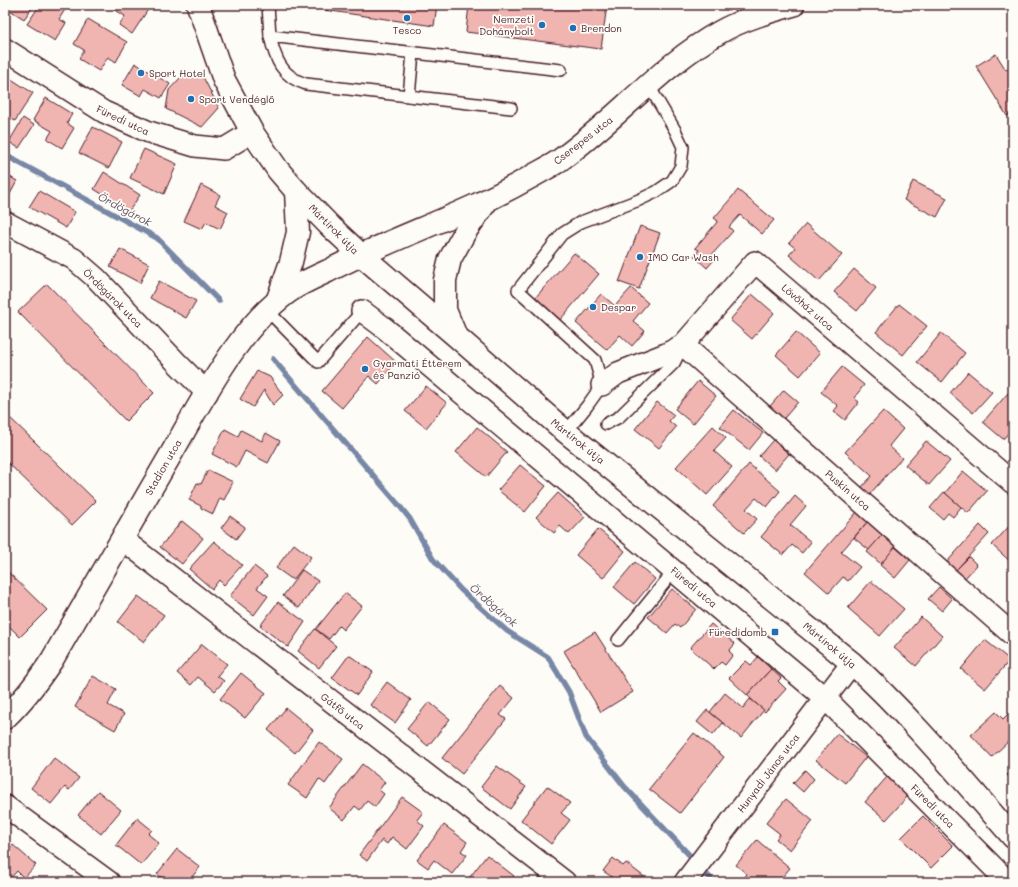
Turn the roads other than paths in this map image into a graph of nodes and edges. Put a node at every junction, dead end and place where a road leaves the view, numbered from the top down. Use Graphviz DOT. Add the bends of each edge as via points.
graph roads {
  1 [pos="198,5"];
  2 [pos="268,5"];
  3 [pos="793,5"];
  4 [pos="270,36"];
  5 [pos="5,49"];
  6 [pos="413,53"];
  7 [pos="561,70"];
  8 [pos="649,86"];
  9 [pos="409,96"];
  10 [pos="511,108"];
  11 [pos="252,132"];
  12 [pos="296,191"];
  13 [pos="487,201"];
  14 [pos="5,222"];
  15 [pos="360,254"];
  16 [pos="268,310"];
  17 [pos="362,311"];
  18 [pos="456,336"];
  19 [pos="683,345"];
  20 [pos="602,384"];
  21 [pos="207,393"];
  22 [pos="606,424"];
  23 [pos="566,432"];
  24 [pos="1013,483"];
  25 [pos="122,539"];
  26 [pos="674,571"];
  27 [pos="1013,635"];
  28 [pos="618,640"];
  29 [pos="852,663"];
  30 [pos="825,698"];
  31 [pos="5,718"];
  32 [pos="5,806"];
  33 [pos="1013,837"];
  34 [pos="687,879"];
  35 [pos="109,882"];
  36 [pos="565,882"];
  37 [pos="1008,882"];
  1 -- 11 [label="street, Mártírok útja" via="224,80"];
  2 -- 4 [label="lane"];
  3 -- 8 [label="street, Cserepes utca" via="758,14 720,32 679,60"];
  4 -- 6 [label="lane"];
  4 -- 9 [label="lane" via="280,65 290,77 300,83"];
  5 -- 11 [label="street, Füredi utca" via="104,112 149,132 195,146 224,149"];
  6 -- 7 [label="lane"];
  6 -- 9 [label="lane"];
  8 -- 13 [label="street, Cserepes utca" via="558,161"];
  8 -- 20 [label="lane" via="683,147 681,166 672,181 644,198 581,222 562,234 518,290 595,360"];
  9 -- 10 [label="lane"];
  11 -- 12 [label="street, Mártírok útja"];
  12 -- 15 [label="street, Mártírok útja"];
  12 -- 16 [label="street" via="298,232 291,262"];
  13 -- 15 [label="street, Cserepes utca"];
  13 -- 18 [label="street" via="450,258 445,280 445,310"];
  14 -- 21 [label="street, Ördögárok utca" via="74,260 97,279"];
  15 -- 16 [label="street, Stadion utca" via="297,286"];
  15 -- 18 [label="street, Mártírok útja"];
  16 -- 17 [label="lane" via="318,362"];
  16 -- 21 [label="street, Stadion utca" via="235,348"];
  17 -- 26 [label="street, Füredi utca"];
  18 -- 23 [label="street, Mártírok útja"];
  19 -- 20 [label="street, Lövőház utca" via="618,373"];
  19 -- 22 [label="lane" via="674,363 619,417"];
  19 -- 24 [label="street, Lövőház utca" via="755,262"];
  19 -- 27 [label="street, Puskin utca"];
  20 -- 23 [label="lane"];
  21 -- 25 [label="street, Stadion utca"];
  23 -- 29 [label="street, Mártírok útja"];
  25 -- 31 [label="street, Stadion utca" via="39,680"];
  25 -- 36 [label="street, Gátfő utca"];
  26 -- 28 [label="lane"];
  26 -- 30 [label="street, Füredi utca"];
  29 -- 30 [label="street, Hunyadi János utca"];
  29 -- 33 [label="street, Mártírok útja" via="906,716"];
  30 -- 34 [label="street, Hunyadi János utca"];
  30 -- 37 [label="street, Füredi utca"];
  32 -- 35 [label="street"];
}
